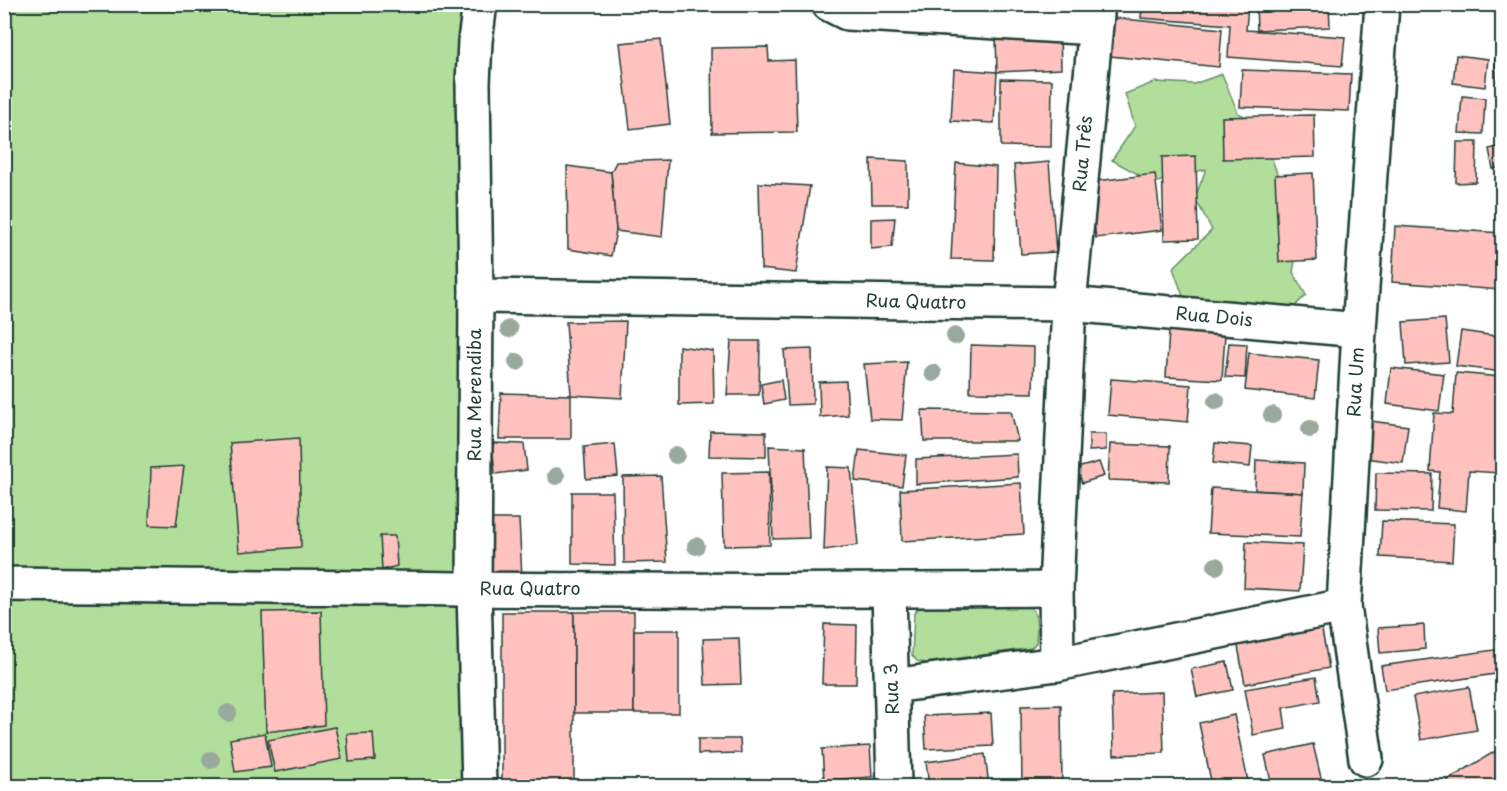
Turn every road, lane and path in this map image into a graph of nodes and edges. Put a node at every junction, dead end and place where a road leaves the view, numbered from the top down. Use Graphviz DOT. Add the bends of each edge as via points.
graph roads {
  1 [pos="480,4"];
  2 [pos="829,4"];
  3 [pos="1382,4"];
  4 [pos="1097,16"];
  5 [pos="476,296"];
  6 [pos="1069,304"];
  7 [pos="1359,330"];
  8 [pos="4,584"];
  9 [pos="474,589"];
  10 [pos="1056,589"];
  11 [pos="889,591"];
  12 [pos="1344,606"];
  13 [pos="1058,664"];
  14 [pos="892,686"];
  15 [pos="1366,759"];
  16 [pos="479,786"];
  17 [pos="894,786"];
  1 -- 5 [label="street, Rua Merendiba" via="473,83"];
  2 -- 4 [label="street" via="847,13"];
  3 -- 7 [label="street, Rua Um"];
  4 -- 6 [label="street, Rua Três"];
  5 -- 6 [label="street, Rua Quatro"];
  5 -- 9 [label="street, Rua Merendiba"];
  6 -- 7 [label="street, Rua Dois"];
  6 -- 10 [label="street, Rua Três"];
  7 -- 12 [label="street, Rua Um"];
  8 -- 9 [label="street, Rua Quatro"];
  9 -- 11 [label="street, Rua Quatro"];
  9 -- 16 [label="street, Rua Merendiba"];
  10 -- 11 [label="street, Rua Quatro"];
  10 -- 13 [label="street, Rua Três"];
  11 -- 14 [label="street, Rua 3"];
  12 -- 13 [label="street"];
  12 -- 15 [label="street, Rua Um"];
  13 -- 14 [label="street"];
  14 -- 17 [label="street, Rua 3"];
}
